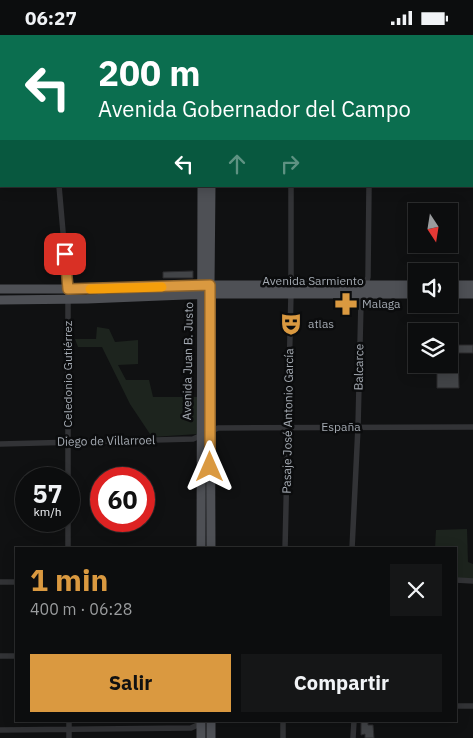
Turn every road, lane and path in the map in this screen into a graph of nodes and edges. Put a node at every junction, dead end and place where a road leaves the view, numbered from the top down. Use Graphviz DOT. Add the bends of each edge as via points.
graph roads {
  1 [pos="59,187"];
  2 [pos="202,187"];
  3 [pos="212,187"];
  4 [pos="291,187"];
  5 [pos="369,187"];
  6 [pos="458,285"];
  7 [pos="473,285"];
  8 [pos="408,286"];
  9 [pos="0,289"];
  10 [pos="68,289"];
  11 [pos="291,289"];
  12 [pos="366,289"];
  13 [pos="206,290"];
  14 [pos="408,293"];
  15 [pos="458,294"];
  16 [pos="473,294"];
  17 [pos="68,299"];
  18 [pos="0,301"];
  19 [pos="288,427"];
  20 [pos="358,427"];
  21 [pos="473,427"];
  22 [pos="210,431"];
  23 [pos="200,437"];
  24 [pos="68,442"];
  25 [pos="0,444"];
  26 [pos="68,467"];
  27 [pos="68,532"];
  28 [pos="68,547"];
  29 [pos="201,547"];
  30 [pos="211,547"];
  31 [pos="285,547"];
  32 [pos="352,547"];
  33 [pos="457,580"];
  34 [pos="473,581"];
  35 [pos="0,582"];
  36 [pos="15,582"];
  37 [pos="0,656"];
  38 [pos="15,656"];
  39 [pos="457,706"];
  40 [pos="473,706"];
  41 [pos="68,722"];
  42 [pos="201,722"];
  43 [pos="211,722"];
  44 [pos="283,722"];
  45 [pos="354,722"];
  46 [pos="68,729"];
  47 [pos="0,730"];
  48 [pos="68,738"];
  49 [pos="201,738"];
  50 [pos="211,738"];
  51 [pos="283,738"];
  52 [pos="354,738"];
  1 -- 10 [label="street, Celedonio Gutiérrez"];
  2 -- 13 [label="main road"];
  3 -- 13 [label="main road"];
  4 -- 11 [label="street, Pasaje José Antonio García"];
  5 -- 12 [label="street, Balcarce"];
  6 -- 7 [label="main road"];
  8 -- 12 [label="main road, Avenida Sarmiento"];
  9 -- 10 [label="main road"];
  10 -- 13 [label="main road"];
  10 -- 17 [label="street, Celedonio Gutiérrez"];
  11 -- 12 [label="main road, Avenida Sarmiento"];
  11 -- 13 [label="main road, Avenida Sarmiento"];
  11 -- 19 [label="street, Pasaje José Antonio García"];
  12 -- 14 [label="main road, Avenida Sarmiento"];
  12 -- 20 [label="street, Balcarce" via="361,302"];
  13 -- 17 [label="main road"];
  13 -- 22 [label="main road, Avenida Juan B. Justo"];
  13 -- 23 [label="main road, Avenida Juan B. Justo"];
  15 -- 16 [label="main road"];
  17 -- 18 [label="main road"];
  17 -- 24 [label="street, Celedonio Gutiérrez"];
  19 -- 20 [label="street, España"];
  19 -- 22 [label="street, España" via="218,428"];
  19 -- 31 [label="street, Pasaje José Antonio García"];
  20 -- 21 [label="street, España"];
  20 -- 32 [label="street, Balcarce"];
  22 -- 23 [label="street, Diego de Villarroel"];
  22 -- 30 [label="main road, Avenida Juan B. Justo"];
  23 -- 24 [label="street, Diego de Villarroel"];
  23 -- 29 [label="main road, Avenida Juan B. Justo"];
  24 -- 25 [label="street, Diego de Villarroel"];
  24 -- 26 [label="street, Celedonio Gutiérrez"];
  27 -- 28 [label="street"];
  33 -- 34 [label="street"];
  35 -- 36 [label="street"];
  37 -- 38 [label="street"];
  39 -- 40 [label="street"];
  41 -- 46 [label="street"];
  42 -- 46 [label="street" via="192,728"];
  42 -- 49 [label="main road"];
  43 -- 50 [label="main road"];
  44 -- 51 [label="street"];
  45 -- 52 [label="street"];
  46 -- 47 [label="street"];
  46 -- 48 [label="street"];
}
